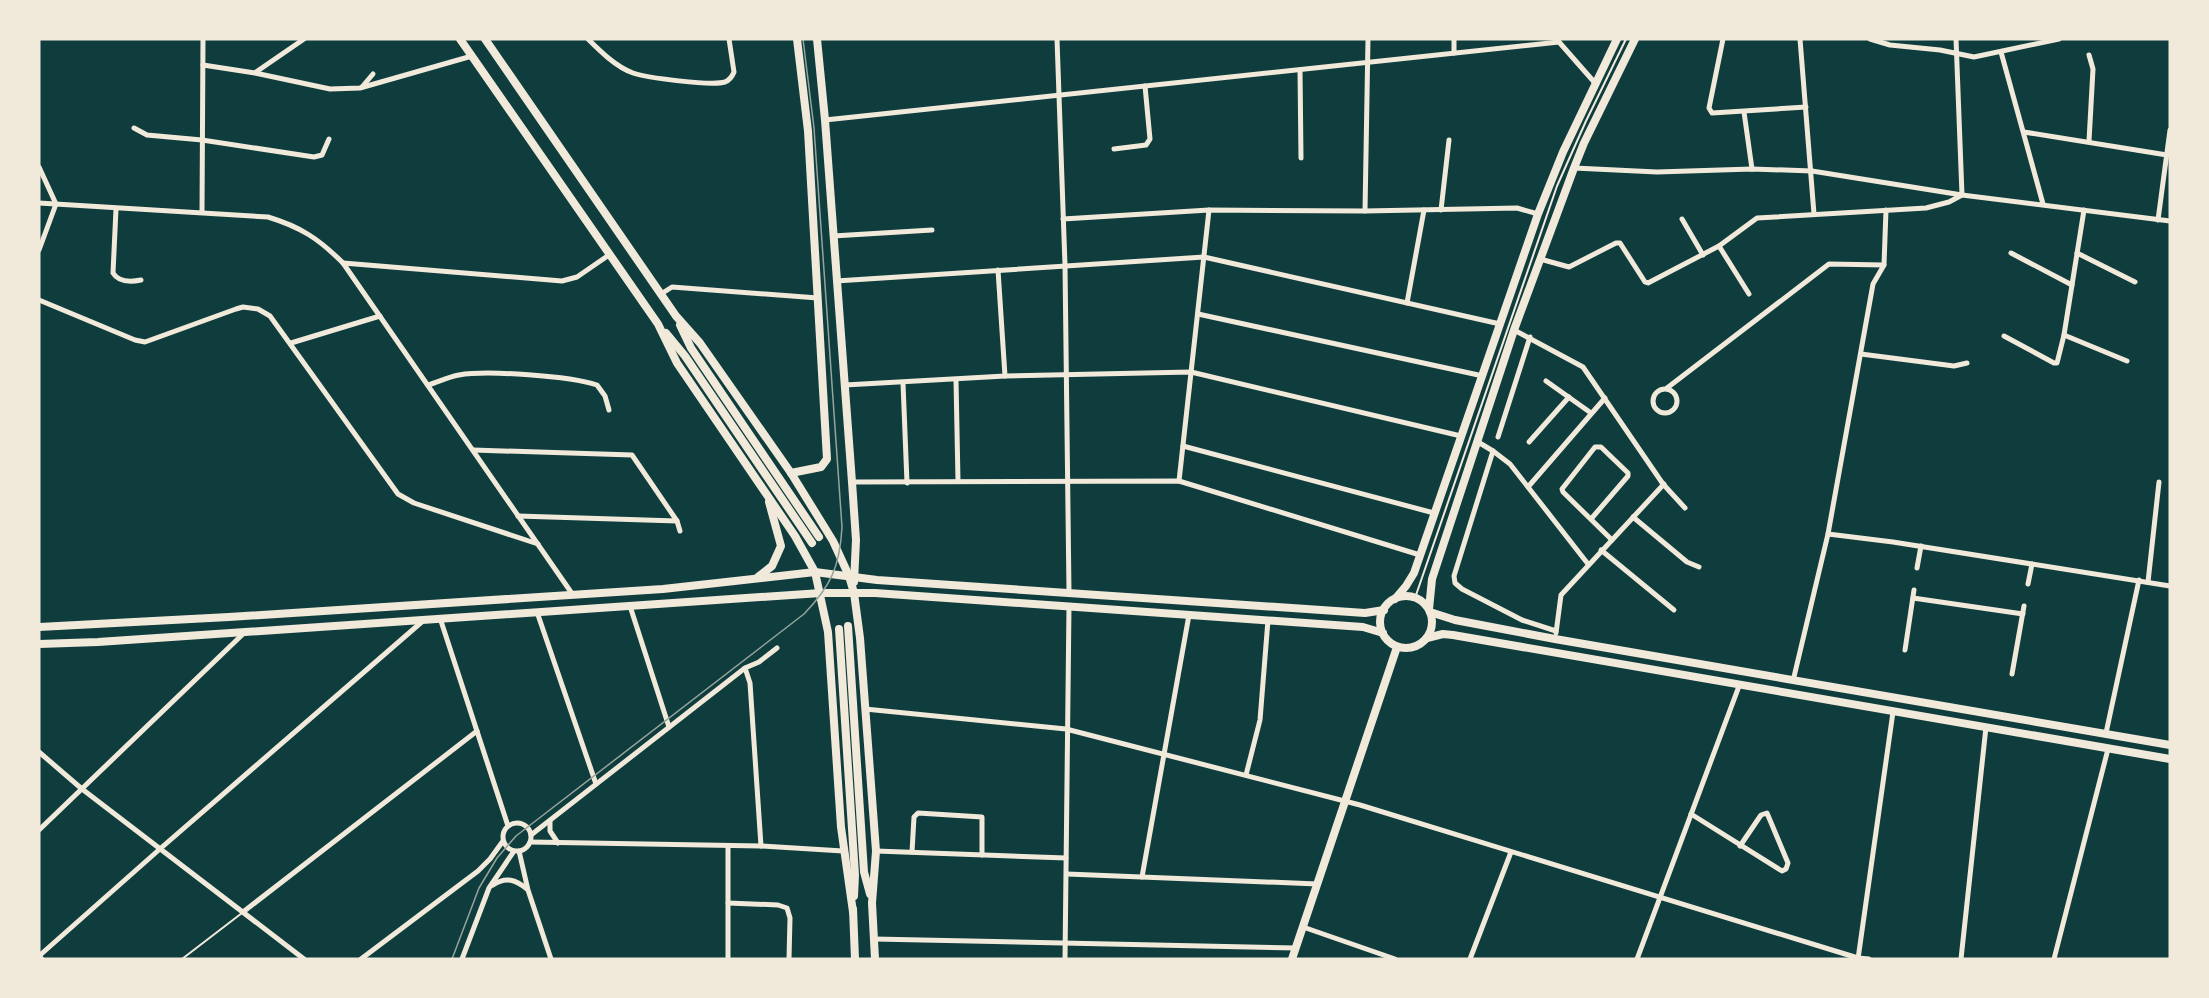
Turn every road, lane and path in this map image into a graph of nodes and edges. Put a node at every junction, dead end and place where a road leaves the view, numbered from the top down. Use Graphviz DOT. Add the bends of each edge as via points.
graph roads {
  1 [pos="203,39"];
  2 [pos="304,39"];
  3 [pos="460,39"];
  4 [pos="485,39"];
  5 [pos="588,39"];
  6 [pos="729,39"];
  7 [pos="796,39"];
  8 [pos="817,39"];
  9 [pos="1057,39"];
  10 [pos="1368,39"];
  11 [pos="1454,39"];
  12 [pos="1617,39"];
  13 [pos="1626,39"];
  14 [pos="1635,39"];
  15 [pos="1723,39"];
  16 [pos="1800,39"];
  17 [pos="1870,39"];
  18 [pos="1956,39"];
  19 [pos="2059,39"];
  20 [pos="1558,41"];
  21 [pos="2041,41"];
  22 [pos="2001,52"];
  23 [pos="1454,53"];
  24 [pos="1957,53"];
  25 [pos="2089,55"];
  26 [pos="472,56"];
  27 [pos="1368,62"];
  28 [pos="203,64"];
  29 [pos="1300,70"];
  30 [pos="255,73"];
  31 [pos="372,74"];
  32 [pos="1595,83"];
  33 [pos="1145,86"];
  34 [pos="360,88"];
  35 [pos="1058,95"];
  36 [pos="1806,107"];
  37 [pos="1744,112"];
  38 [pos="825,120"];
  39 [pos="135,128"];
  40 [pos="2170,130"];
  41 [pos="2024,132"];
  42 [pos="329,139"];
  43 [pos="202,140"];
  44 [pos="1449,140"];
  45 [pos="2089,141"];
  46 [pos="1114,149"];
  47 [pos="2167,155"];
  48 [pos="1300,158"];
  49 [pos="39,167"];
  50 [pos="1574,168"];
  51 [pos="1752,169"];
  52 [pos="1812,171"];
  53 [pos="1962,195"];
  54 [pos="39,203"];
  55 [pos="56,204"];
  56 [pos="2043,204"];
  57 [pos="116,209"];
  58 [pos="1209,210"];
  59 [pos="1424,210"];
  60 [pos="1442,210"];
  61 [pos="1886,210"];
  62 [pos="2084,210"];
  63 [pos="1365,211"];
  64 [pos="202,212"];
  65 [pos="1538,213"];
  66 [pos="1814,214"];
  67 [pos="1063,219"];
  68 [pos="1682,219"];
  69 [pos="2158,220"];
  70 [pos="2170,221"];
  71 [pos="932,230"];
  72 [pos="833,236"];
  73 [pos="1719,246"];
  74 [pos="39,250"];
  75 [pos="2011,253"];
  76 [pos="2076,253"];
  77 [pos="609,255"];
  78 [pos="1703,255"];
  79 [pos="1204,257"];
  80 [pos="1540,259"];
  81 [pos="343,263"];
  82 [pos="1065,265"];
  83 [pos="1884,265"];
  84 [pos="998,270"];
  85 [pos="141,280"];
  86 [pos="836,281"];
  87 [pos="2135,282"];
  88 [pos="2072,285"];
  89 [pos="661,294"];
  90 [pos="1749,294"];
  91 [pos="818,298"];
  92 [pos="39,300"];
  93 [pos="1407,303"];
  94 [pos="1198,314"];
  95 [pos="380,316"];
  96 [pos="676,316"];
  97 [pos="658,324"];
  98 [pos="1500,324"];
  99 [pos="1514,330"];
  100 [pos="2064,335"];
  101 [pos="2004,336"];
  102 [pos="1530,337"];
  103 [pos="291,343"];
  104 [pos="1861,354"];
  105 [pos="2127,361"];
  106 [pos="1967,363"];
  107 [pos="1191,372"];
  108 [pos="1066,375"];
  109 [pos="1005,376"];
  110 [pos="1483,376"];
  111 [pos="956,380"];
  112 [pos="1546,381"];
  113 [pos="903,383"];
  114 [pos="845,385"];
  115 [pos="428,386"];
  116 [pos="1667,388"];
  117 [pos="1569,398"];
  118 [pos="1605,398"];
  119 [pos="609,410"];
  120 [pos="1591,413"];
  121 [pos="1461,436"];
  122 [pos="1498,437"];
  123 [pos="1478,442"];
  124 [pos="1529,442"];
  125 [pos="1183,446"];
  126 [pos="472,450"];
  127 [pos="1493,451"];
  128 [pos="791,473"];
  129 [pos="958,481"];
  130 [pos="1069,481"];
  131 [pos="1179,481"];
  132 [pos="852,482"];
  133 [pos="2159,482"];
  134 [pos="907,483"];
  135 [pos="1664,484"];
  136 [pos="1528,488"];
  137 [pos="766,493"];
  138 [pos="1684,508"];
  139 [pos="1434,513"];
  140 [pos="518,516"];
  141 [pos="1633,517"];
  142 [pos="1591,519"];
  143 [pos="677,521"];
  144 [pos="680,531"];
  145 [pos="1828,534"];
  146 [pos="819,537"];
  147 [pos="1612,540"];
  148 [pos="812,543"];
  149 [pos="538,544"];
  150 [pos="1921,546"];
  151 [pos="1601,550"];
  152 [pos="1420,555"];
  153 [pos="1588,564"];
  154 [pos="2032,564"];
  155 [pos="1699,567"];
  156 [pos="1917,568"];
  157 [pos="815,572"];
  158 [pos="852,577"];
  159 [pos="758,578"];
  160 [pos="2139,580"];
  161 [pos="2148,582"];
  162 [pos="2028,584"];
  163 [pos="2170,586"];
  164 [pos="1914,590"];
  165 [pos="821,592"];
  166 [pos="1069,592"];
  167 [pos="854,593"];
  168 [pos="573,595"];
  169 [pos="1415,598"];
  170 [pos="1913,598"];
  171 [pos="1395,599"];
  172 [pos="630,606"];
  173 [pos="1069,606"];
  174 [pos="2024,606"];
  175 [pos="1384,610"];
  176 [pos="1674,610"];
  177 [pos="1430,611"];
  178 [pos="537,612"];
  179 [pos="2023,614"];
  180 [pos="1189,615"];
  181 [pos="440,618"];
  182 [pos="425,619"];
  183 [pos="1268,620"];
  184 [pos="848,626"];
  185 [pos="39,627"];
  186 [pos="838,629"];
  187 [pos="246,632"];
  188 [pos="1383,633"];
  189 [pos="1556,635"];
  190 [pos="1427,638"];
  191 [pos="39,644"];
  192 [pos="1397,647"];
  193 [pos="777,648"];
  194 [pos="1905,650"];
  195 [pos="745,668"];
  196 [pos="2012,674"];
  197 [pos="1793,681"];
  198 [pos="1739,686"];
  199 [pos="865,709"];
  200 [pos="1893,712"];
  201 [pos="669,727"];
  202 [pos="1986,727"];
  203 [pos="1066,729"];
  204 [pos="477,731"];
  205 [pos="2106,733"];
  206 [pos="2170,745"];
  207 [pos="2108,749"];
  208 [pos="39,752"];
  209 [pos="1164,754"];
  210 [pos="2170,759"];
  211 [pos="1246,775"];
  212 [pos="596,784"];
  213 [pos="82,789"];
  214 [pos="1346,800"];
  215 [pos="1691,814"];
  216 [pos="551,819"];
  217 [pos="508,826"];
  218 [pos="39,830"];
  219 [pos="531,835"];
  220 [pos="503,841"];
  221 [pos="530,842"];
  222 [pos="558,843"];
  223 [pos="728,846"];
  224 [pos="761,846"];
  225 [pos="1740,846"];
  226 [pos="161,848"];
  227 [pos="517,851"];
  228 [pos="843,851"];
  229 [pos="876,851"];
  230 [pos="912,852"];
  231 [pos="1511,852"];
  232 [pos="982,855"];
  233 [pos="1066,858"];
  234 [pos="1067,874"];
  235 [pos="1142,876"];
  236 [pos="1317,884"];
  237 [pos="489,888"];
  238 [pos="528,890"];
  239 [pos="1660,898"];
  240 [pos="728,903"];
  241 [pos="872,903"];
  242 [pos="243,912"];
  243 [pos="853,912"];
  244 [pos="1303,927"];
  245 [pos="874,939"];
  246 [pos="1065,943"];
  247 [pos="1296,948"];
  248 [pos="39,958"];
  249 [pos="1858,958"];
  250 [pos="182,959"];
  251 [pos="304,959"];
  252 [pos="361,959"];
  253 [pos="462,959"];
  254 [pos="551,959"];
  255 [pos="728,959"];
  256 [pos="789,959"];
  257 [pos="855,959"];
  258 [pos="875,959"];
  259 [pos="1065,959"];
  260 [pos="1292,959"];
  261 [pos="1394,959"];
  262 [pos="1470,959"];
  263 [pos="1637,959"];
  264 [pos="1869,959"];
  265 [pos="1961,959"];
  266 [pos="2054,959"];
  1 -- 28 [label="street"];
  2 -- 30 [label="street"];
  3 -- 26 [label="main road"];
  4 -- 89 [label="main road"];
  5 -- 6 [label="street" via="631,72 716,82 728,81 734,72"];
  7 -- 91 [label="main road" via="808,131"];
  8 -- 38 [label="main road"];
  9 -- 35 [label="street"];
  10 -- 27 [label="street"];
  11 -- 23 [label="street"];
  12 -- 32 [label="main road"];
  13 -- 169 [label="lane" via="1557,186"];
  14 -- 50 [label="main road"];
  15 -- 37 [label="street" via="1709,108 1715,114"];
  16 -- 36 [label="street"];
  17 -- 24 [label="street"];
  18 -- 24 [label="street"];
  19 -- 21 [label="street"];
  20 -- 23 [label="street"];
  20 -- 32 [label="street"];
  21 -- 22 [label="street"];
  22 -- 24 [label="street" via="1974,57"];
  22 -- 41 [label="street"];
  23 -- 27 [label="street"];
  24 -- 53 [label="street"];
  25 -- 45 [label="street" via="2093,69"];
  26 -- 34 [label="street"];
  26 -- 77 [label="main road"];
  27 -- 29 [label="street"];
  27 -- 63 [label="street"];
  28 -- 30 [label="street"];
  28 -- 43 [label="street"];
  29 -- 33 [label="street"];
  29 -- 48 [label="street"];
  30 -- 34 [label="street" via="330,89"];
  31 -- 34 [label="street"];
  32 -- 65 [label="main road"];
  33 -- 35 [label="street"];
  33 -- 46 [label="street" via="1149,142"];
  35 -- 38 [label="street"];
  35 -- 67 [label="street"];
  36 -- 37 [label="street"];
  36 -- 52 [label="street"];
  37 -- 51 [label="street"];
  38 -- 72 [label="main road"];
  39 -- 43 [label="street" via="147,135"];
  40 -- 47 [label="street"];
  41 -- 45 [label="street"];
  41 -- 56 [label="street"];
  42 -- 43 [label="street" via="322,155 314,157"];
  43 -- 64 [label="street"];
  44 -- 60 [label="street"];
  45 -- 47 [label="street"];
  47 -- 69 [label="street"];
  49 -- 55 [label="street"];
  50 -- 51 [label="street" via="1657,172"];
  50 -- 80 [label="main road"];
  51 -- 52 [label="street"];
  52 -- 53 [label="street"];
  52 -- 66 [label="street"];
  53 -- 56 [label="street"];
  53 -- 61 [label="street" via="1939,206"];
  54 -- 55 [label="street"];
  55 -- 57 [label="street"];
  55 -- 74 [label="street"];
  56 -- 62 [label="street"];
  57 -- 64 [label="street"];
  57 -- 85 [label="street" via="113,273 126,281"];
  58 -- 63 [label="street"];
  58 -- 67 [label="street"];
  58 -- 79 [label="street"];
  59 -- 60 [label="street"];
  59 -- 63 [label="street"];
  59 -- 93 [label="street"];
  60 -- 65 [label="street" via="1517,208"];
  61 -- 66 [label="street"];
  61 -- 83 [label="street"];
  62 -- 69 [label="street"];
  62 -- 76 [label="street"];
  64 -- 81 [label="street" via="268,217 284,222 324,243"];
  65 -- 98 [label="main road"];
  66 -- 73 [label="street" via="1757,218"];
  67 -- 82 [label="street"];
  68 -- 78 [label="street"];
  69 -- 70 [label="street"];
  71 -- 72 [label="street"];
  72 -- 86 [label="main road"];
  73 -- 78 [label="street"];
  73 -- 90 [label="street"];
  75 -- 88 [label="street"];
  76 -- 87 [label="street"];
  76 -- 88 [label="street"];
  77 -- 81 [label="street" via="577,277 562,280"];
  77 -- 97 [label="main road"];
  78 -- 80 [label="street" via="1648,283 1620,243 1569,267"];
  79 -- 82 [label="street"];
  79 -- 93 [label="street"];
  79 -- 94 [label="street"];
  80 -- 99 [label="main road"];
  81 -- 95 [label="street"];
  82 -- 84 [label="street"];
  82 -- 108 [label="street"];
  83 -- 104 [label="street" via="1874,284"];
  83 -- 116 [label="street" via="1829,264"];
  84 -- 86 [label="street"];
  84 -- 109 [label="street"];
  86 -- 114 [label="main road"];
  88 -- 100 [label="street"];
  89 -- 91 [label="street" via="672,287"];
  89 -- 96 [label="main road"];
  91 -- 128 [label="main road" via="827,459 821,467"];
  92 -- 103 [label="street" via="144,342 250,307 270,316"];
  93 -- 98 [label="street"];
  94 -- 107 [label="street"];
  94 -- 110 [label="street"];
  95 -- 103 [label="street"];
  95 -- 115 [label="street"];
  96 -- 128 [label="main road" via="700,343"];
  96 -- 146 [label="main road" via="691,348"];
  97 -- 137 [label="main road" via="676,363"];
  97 -- 148 [label="main road" via="685,356"];
  98 -- 110 [label="main road"];
  99 -- 102 [label="street"];
  99 -- 123 [label="main road"];
  100 -- 101 [label="street" via="2057,363"];
  100 -- 105 [label="street"];
  102 -- 118 [label="street" via="1583,367"];
  102 -- 122 [label="street"];
  103 -- 149 [label="street" via="398,494"];
  104 -- 106 [label="street" via="1954,366"];
  104 -- 145 [label="street"];
  107 -- 108 [label="street"];
  107 -- 121 [label="street"];
  107 -- 125 [label="street"];
  108 -- 109 [label="street"];
  108 -- 130 [label="street"];
  109 -- 111 [label="street"];
  110 -- 121 [label="main road"];
  111 -- 113 [label="street"];
  111 -- 129 [label="street"];
  112 -- 117 [label="street"];
  113 -- 114 [label="street"];
  113 -- 134 [label="street"];
  114 -- 132 [label="main road"];
  115 -- 119 [label="street" via="465,374 570,379 597,385"];
  115 -- 126 [label="street"];
  116 -- 116 [label="street" via="1659,390 1653,399 1654,407 1665,413 1677,404 1677,396"];
  117 -- 120 [label="street"];
  117 -- 124 [label="street"];
  118 -- 120 [label="street"];
  118 -- 135 [label="street"];
  120 -- 136 [label="street"];
  121 -- 139 [label="main road"];
  123 -- 127 [label="street"];
  123 -- 177 [label="main road" via="1431,585"];
  125 -- 131 [label="street"];
  125 -- 139 [label="street"];
  126 -- 140 [label="street"];
  126 -- 143 [label="street" via="632,455"];
  127 -- 136 [label="street" via="1510,464"];
  127 -- 189 [label="street" via="1455,583"];
  128 -- 158 [label="main road"];
  129 -- 130 [label="street"];
  129 -- 134 [label="street"];
  130 -- 131 [label="street"];
  130 -- 166 [label="street"];
  131 -- 152 [label="street"];
  132 -- 134 [label="street"];
  132 -- 158 [label="main road" via="856,540"];
  133 -- 161 [label="street"];
  135 -- 138 [label="street"];
  135 -- 141 [label="street"];
  136 -- 153 [label="street"];
  137 -- 157 [label="main road"];
  137 -- 159 [label="main road" via="781,546 772,566"];
  139 -- 152 [label="main road"];
  140 -- 143 [label="street"];
  140 -- 149 [label="street"];
  141 -- 147 [label="street"];
  141 -- 155 [label="street" via="1687,562"];
  142 -- 142 [label="street" via="1562,489 1598,446 1629,476"];
  142 -- 147 [label="street"];
  143 -- 144 [label="street"];
  145 -- 150 [label="street"];
  145 -- 197 [label="street"];
  147 -- 151 [label="street"];
  149 -- 168 [label="street"];
  150 -- 154 [label="street"];
  150 -- 156 [label="street"];
  151 -- 153 [label="street"];
  151 -- 176 [label="street"];
  152 -- 171 [label="main road" via="1410,580"];
  153 -- 189 [label="street" via="1561,595"];
  154 -- 160 [label="street"];
  154 -- 162 [label="street"];
  157 -- 158 [label="main road"];
  157 -- 159 [label="main road"];
  157 -- 165 [label="main road"];
  158 -- 166 [label="main road"];
  158 -- 167 [label="main road"];
  159 -- 168 [label="main road"];
  160 -- 161 [label="street"];
  160 -- 205 [label="street"];
  161 -- 163 [label="street"];
  164 -- 170 [label="street"];
  165 -- 167 [label="main road"];
  165 -- 172 [label="main road"];
  165 -- 228 [label="main road" via="828,632"];
  166 -- 175 [label="main road" via="1365,613"];
  167 -- 173 [label="main road"];
  167 -- 199 [label="main road"];
  168 -- 185 [label="main road"];
  169 -- 171 [label="main road"];
  169 -- 177 [label="main road"];
  170 -- 179 [label="street"];
  170 -- 194 [label="street"];
  171 -- 175 [label="main road"];
  172 -- 178 [label="main road"];
  172 -- 201 [label="street"];
  173 -- 180 [label="main road"];
  173 -- 203 [label="street"];
  174 -- 179 [label="street"];
  175 -- 188 [label="main road" via="1380,622"];
  177 -- 189 [label="main road" via="1455,620"];
  177 -- 190 [label="main road" via="1432,624"];
  178 -- 181 [label="main road"];
  178 -- 212 [label="street"];
  179 -- 196 [label="street"];
  180 -- 183 [label="main road"];
  180 -- 209 [label="street"];
  181 -- 182 [label="main road"];
  181 -- 204 [label="street"];
  182 -- 187 [label="main road"];
  182 -- 226 [label="street"];
  183 -- 188 [label="main road" via="1363,627"];
  183 -- 211 [label="street" via="1260,720"];
  184 -- 241 [label="main road" via="864,872"];
  186 -- 243 [label="main road" via="855,875"];
  187 -- 191 [label="main road"];
  187 -- 213 [label="street"];
  188 -- 192 [label="main road"];
  189 -- 197 [label="main road"];
  190 -- 192 [label="main road" via="1411,648"];
  190 -- 198 [label="main road" via="1453,635"];
  192 -- 214 [label="main road"];
  193 -- 195 [label="street"];
  195 -- 201 [label="street"];
  195 -- 224 [label="street" via="750,683"];
  197 -- 205 [label="main road"];
  198 -- 200 [label="main road"];
  198 -- 215 [label="street"];
  199 -- 203 [label="street"];
  199 -- 229 [label="main road"];
  200 -- 202 [label="main road"];
  200 -- 249 [label="street"];
  201 -- 212 [label="street"];
  202 -- 207 [label="main road"];
  202 -- 265 [label="street"];
  203 -- 209 [label="street"];
  203 -- 233 [label="street"];
  204 -- 217 [label="street"];
  204 -- 242 [label="street"];
  205 -- 206 [label="main road"];
  207 -- 210 [label="main road"];
  207 -- 266 [label="street"];
  208 -- 213 [label="street"];
  209 -- 211 [label="street"];
  209 -- 235 [label="street"];
  211 -- 214 [label="street"];
  212 -- 216 [label="street"];
  213 -- 218 [label="street"];
  213 -- 226 [label="street"];
  214 -- 231 [label="street"];
  214 -- 236 [label="main road"];
  215 -- 225 [label="street"];
  215 -- 239 [label="street"];
  216 -- 219 [label="street"];
  216 -- 222 [label="street" via="549,831"];
  217 -- 219 [label="street" via="521,823"];
  217 -- 220 [label="street"];
  219 -- 221 [label="street"];
  220 -- 227 [label="street"];
  220 -- 252 [label="street" via="478,871"];
  221 -- 222 [label="street"];
  221 -- 227 [label="street"];
  222 -- 223 [label="street"];
  223 -- 224 [label="street"];
  223 -- 240 [label="street"];
  224 -- 228 [label="street"];
  225 -- 225 [label="street" via="1782,871 1787,866 1767,813 1761,815"];
  226 -- 242 [label="street"];
  226 -- 248 [label="street"];
  227 -- 237 [label="street"];
  227 -- 238 [label="street"];
  228 -- 243 [label="main road"];
  229 -- 230 [label="street"];
  229 -- 241 [label="main road"];
  230 -- 232 [label="street"];
  230 -- 232 [label="street" via="914,817 918,813 982,817"];
  231 -- 239 [label="street"];
  231 -- 262 [label="street"];
  232 -- 233 [label="street"];
  233 -- 234 [label="street"];
  234 -- 235 [label="street"];
  234 -- 246 [label="street"];
  235 -- 236 [label="street"];
  236 -- 244 [label="main road"];
  237 -- 238 [label="street" via="513,880"];
  237 -- 253 [label="street"];
  238 -- 254 [label="street"];
  239 -- 249 [label="street"];
  239 -- 263 [label="street"];
  240 -- 255 [label="street"];
  240 -- 256 [label="street" via="778,904 787,908"];
  241 -- 245 [label="main road"];
  242 -- 250 [label="lane"];
  242 -- 251 [label="street"];
  243 -- 257 [label="main road"];
  244 -- 247 [label="main road"];
  244 -- 261 [label="street"];
  245 -- 246 [label="street"];
  245 -- 258 [label="main road"];
  246 -- 247 [label="street"];
  246 -- 259 [label="street"];
  247 -- 260 [label="main road"];
  249 -- 264 [label="street"];
}
